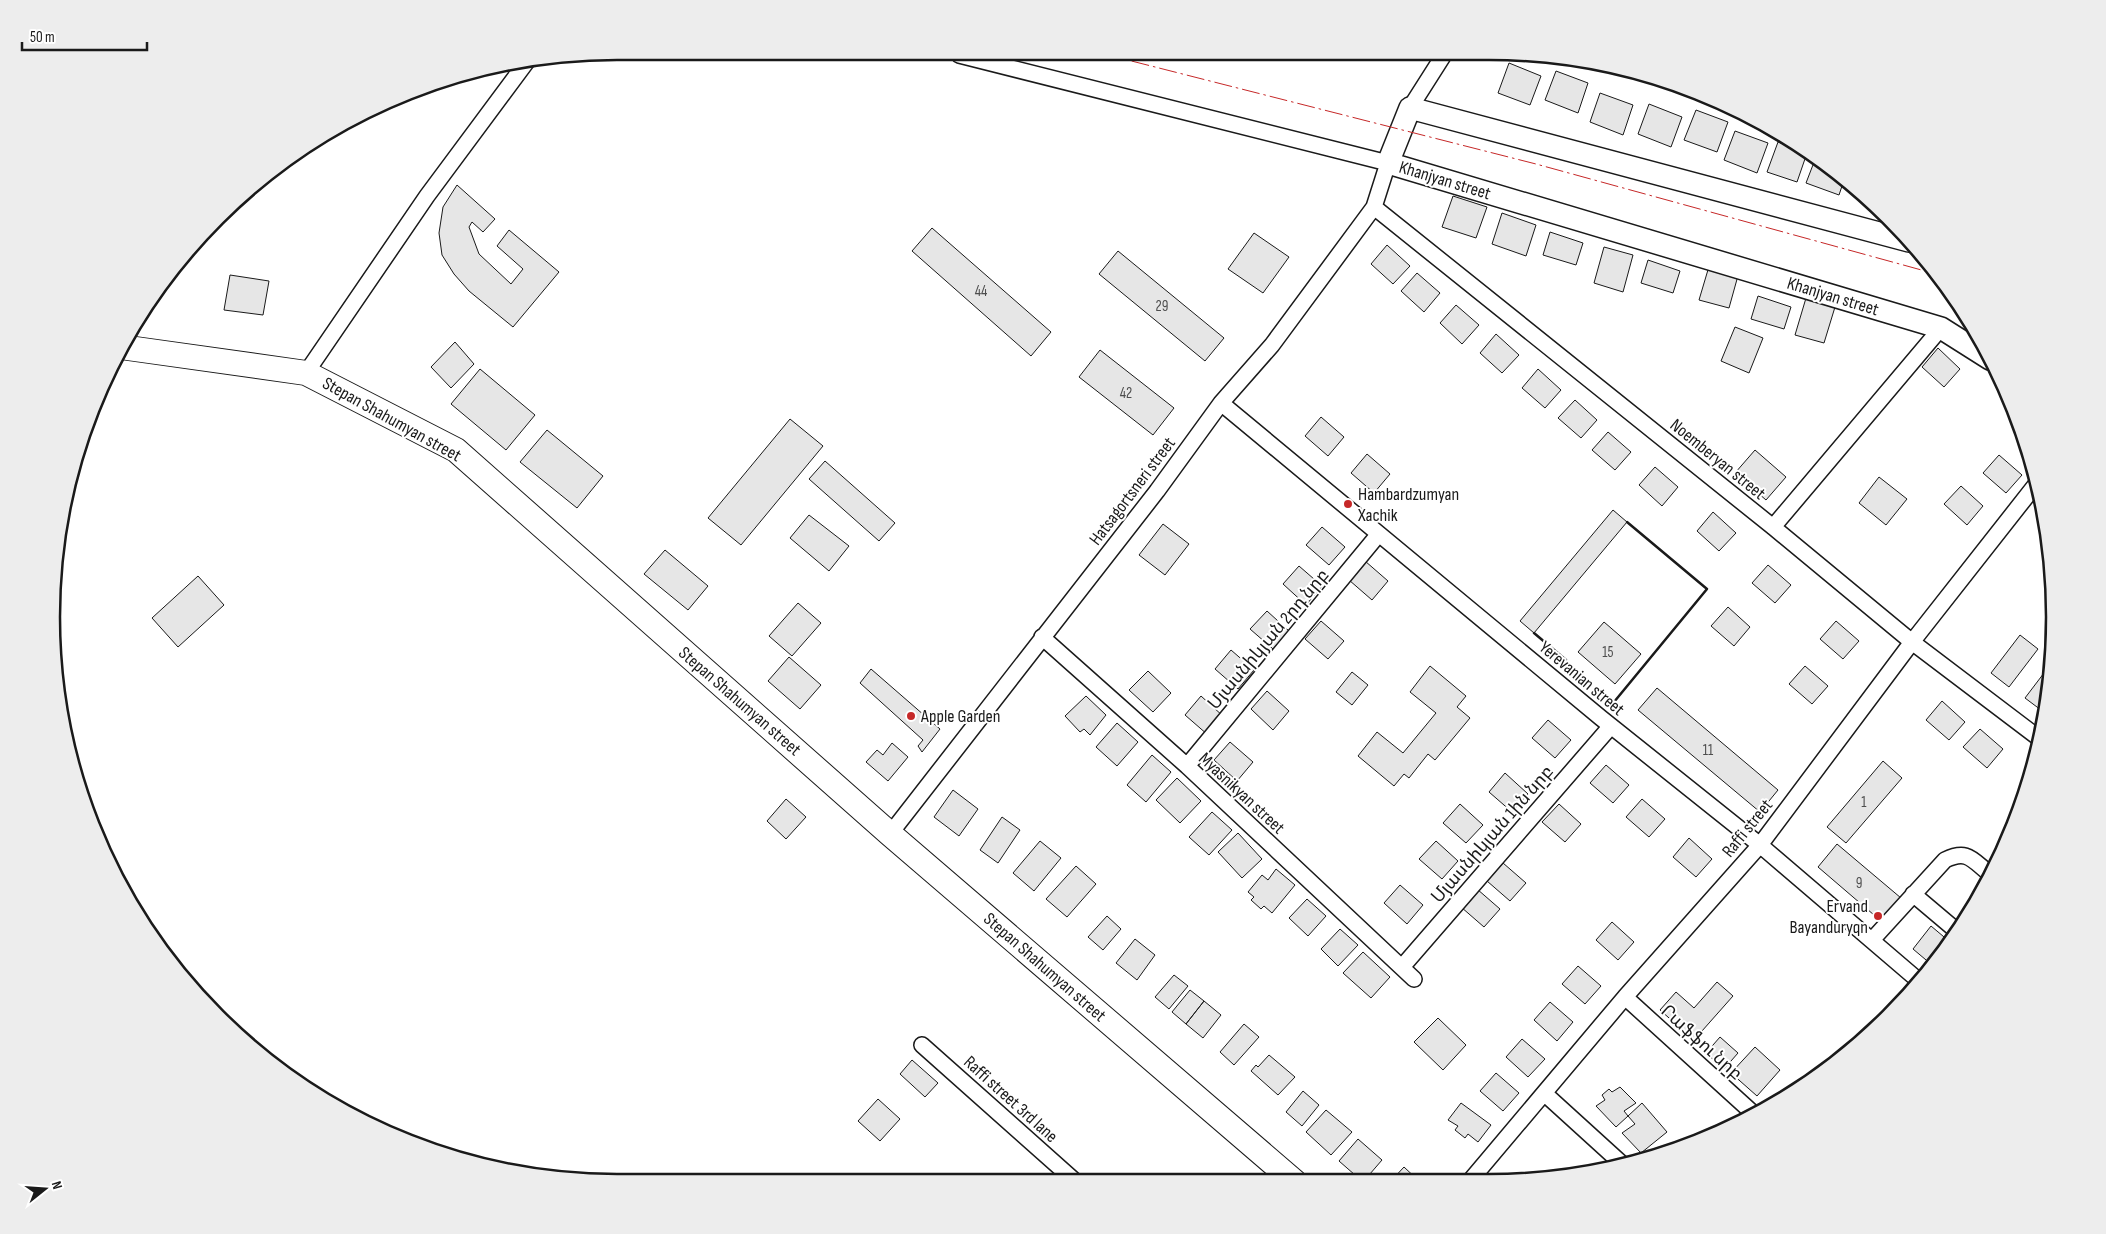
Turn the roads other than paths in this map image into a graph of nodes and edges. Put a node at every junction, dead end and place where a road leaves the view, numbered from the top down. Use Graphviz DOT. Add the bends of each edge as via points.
graph roads {
  1 [pos="979,60"];
  2 [pos="1441,60"];
  3 [pos="521,69"];
  4 [pos="1410,108"];
  5 [pos="1388,163"];
  6 [pos="1374,207"];
  7 [pos="1897,238"];
  8 [pos="1942,328"];
  9 [pos="129,348"];
  10 [pos="1978,351"];
  11 [pos="306,373"];
  12 [pos="1221,403"];
  13 [pos="2031,491"];
  14 [pos="1772,527"];
  15 [pos="1378,535"];
  16 [pos="1042,637"];
  17 [pos="1912,642"];
  18 [pos="1611,726"];
  19 [pos="2033,734"];
  20 [pos="1186,766"];
  21 [pos="890,834"];
  22 [pos="1760,844"];
  23 [pos="1985,870"];
  24 [pos="1913,894"];
  25 [pos="1952,927"];
  26 [pos="1872,940"];
  27 [pos="1402,967"];
  28 [pos="1914,977"];
  29 [pos="1414,979"];
  30 [pos="1625,997"];
  31 [pos="922,1045"];
  32 [pos="1544,1094"];
  33 [pos="1749,1109"];
  34 [pos="1616,1159"];
  35 [pos="1067,1174"];
  36 [pos="1286,1174"];
  37 [pos="1476,1174"];
  1 -- 5 [label="street"];
  2 -- 4 [label="street"];
  3 -- 11 [label="street" via="426,196"];
  4 -- 5 [label="street, Khanjyan street"];
  4 -- 7 [label="street"];
  5 -- 6 [label="street, Hatsagortsneri street"];
  5 -- 8 [label="street, Khanjyan street"];
  6 -- 12 [label="street, Hatsagortsneri street" via="1272,345"];
  6 -- 14 [label="street, Noemberyan street"];
  8 -- 10 [label="street, Khanjyan street"];
  8 -- 14 [label="street"];
  9 -- 11 [label="main road, Stepan Shahumyan street"];
  11 -- 21 [label="main road, Stepan Shahumyan street" via="456,450"];
  12 -- 15 [label="street, Yerevanian street"];
  12 -- 16 [label="street, Hatsagortsneri street" via="1157,491"];
  13 -- 17 [label="street, Raffi street"];
  14 -- 17 [label="street, Noemberyan street"];
  15 -- 18 [label="street, Yerevanian street"];
  15 -- 20 [label="street, Մյասնիկյան 2րդ նրբ"];
  16 -- 20 [label="street, Myasnikyan street"];
  16 -- 21 [label="street, Hatsagortsneri street"];
  17 -- 19 [label="street, Noemberyan street"];
  17 -- 22 [label="street, Raffi street"];
  18 -- 22 [label="street, Yerevanian street"];
  18 -- 27 [label="street, Մյասնիկյան 1ին նրբ"];
  20 -- 27 [label="street, Myasnikyan street"];
  21 -- 36 [label="main road, Stepan Shahumyan street"];
  22 -- 26 [label="street, Yerevanian street"];
  22 -- 30 [label="street, Raffi street"];
  23 -- 24 [label="street" via="1967,856 1956,854 1944,860"];
  24 -- 25 [label="street"];
  24 -- 26 [label="street"];
  26 -- 28 [label="street, Yerevanian street"];
  27 -- 29 [label="street, Myasnikyan street"];
  30 -- 32 [label="street, Raffi street"];
  30 -- 33 [label="street, Րաֆֆու նրբ"];
  31 -- 35 [label="street, Raffi street 3rd lane"];
  32 -- 34 [label="street"];
  32 -- 37 [label="street, Raffi street"];
}
